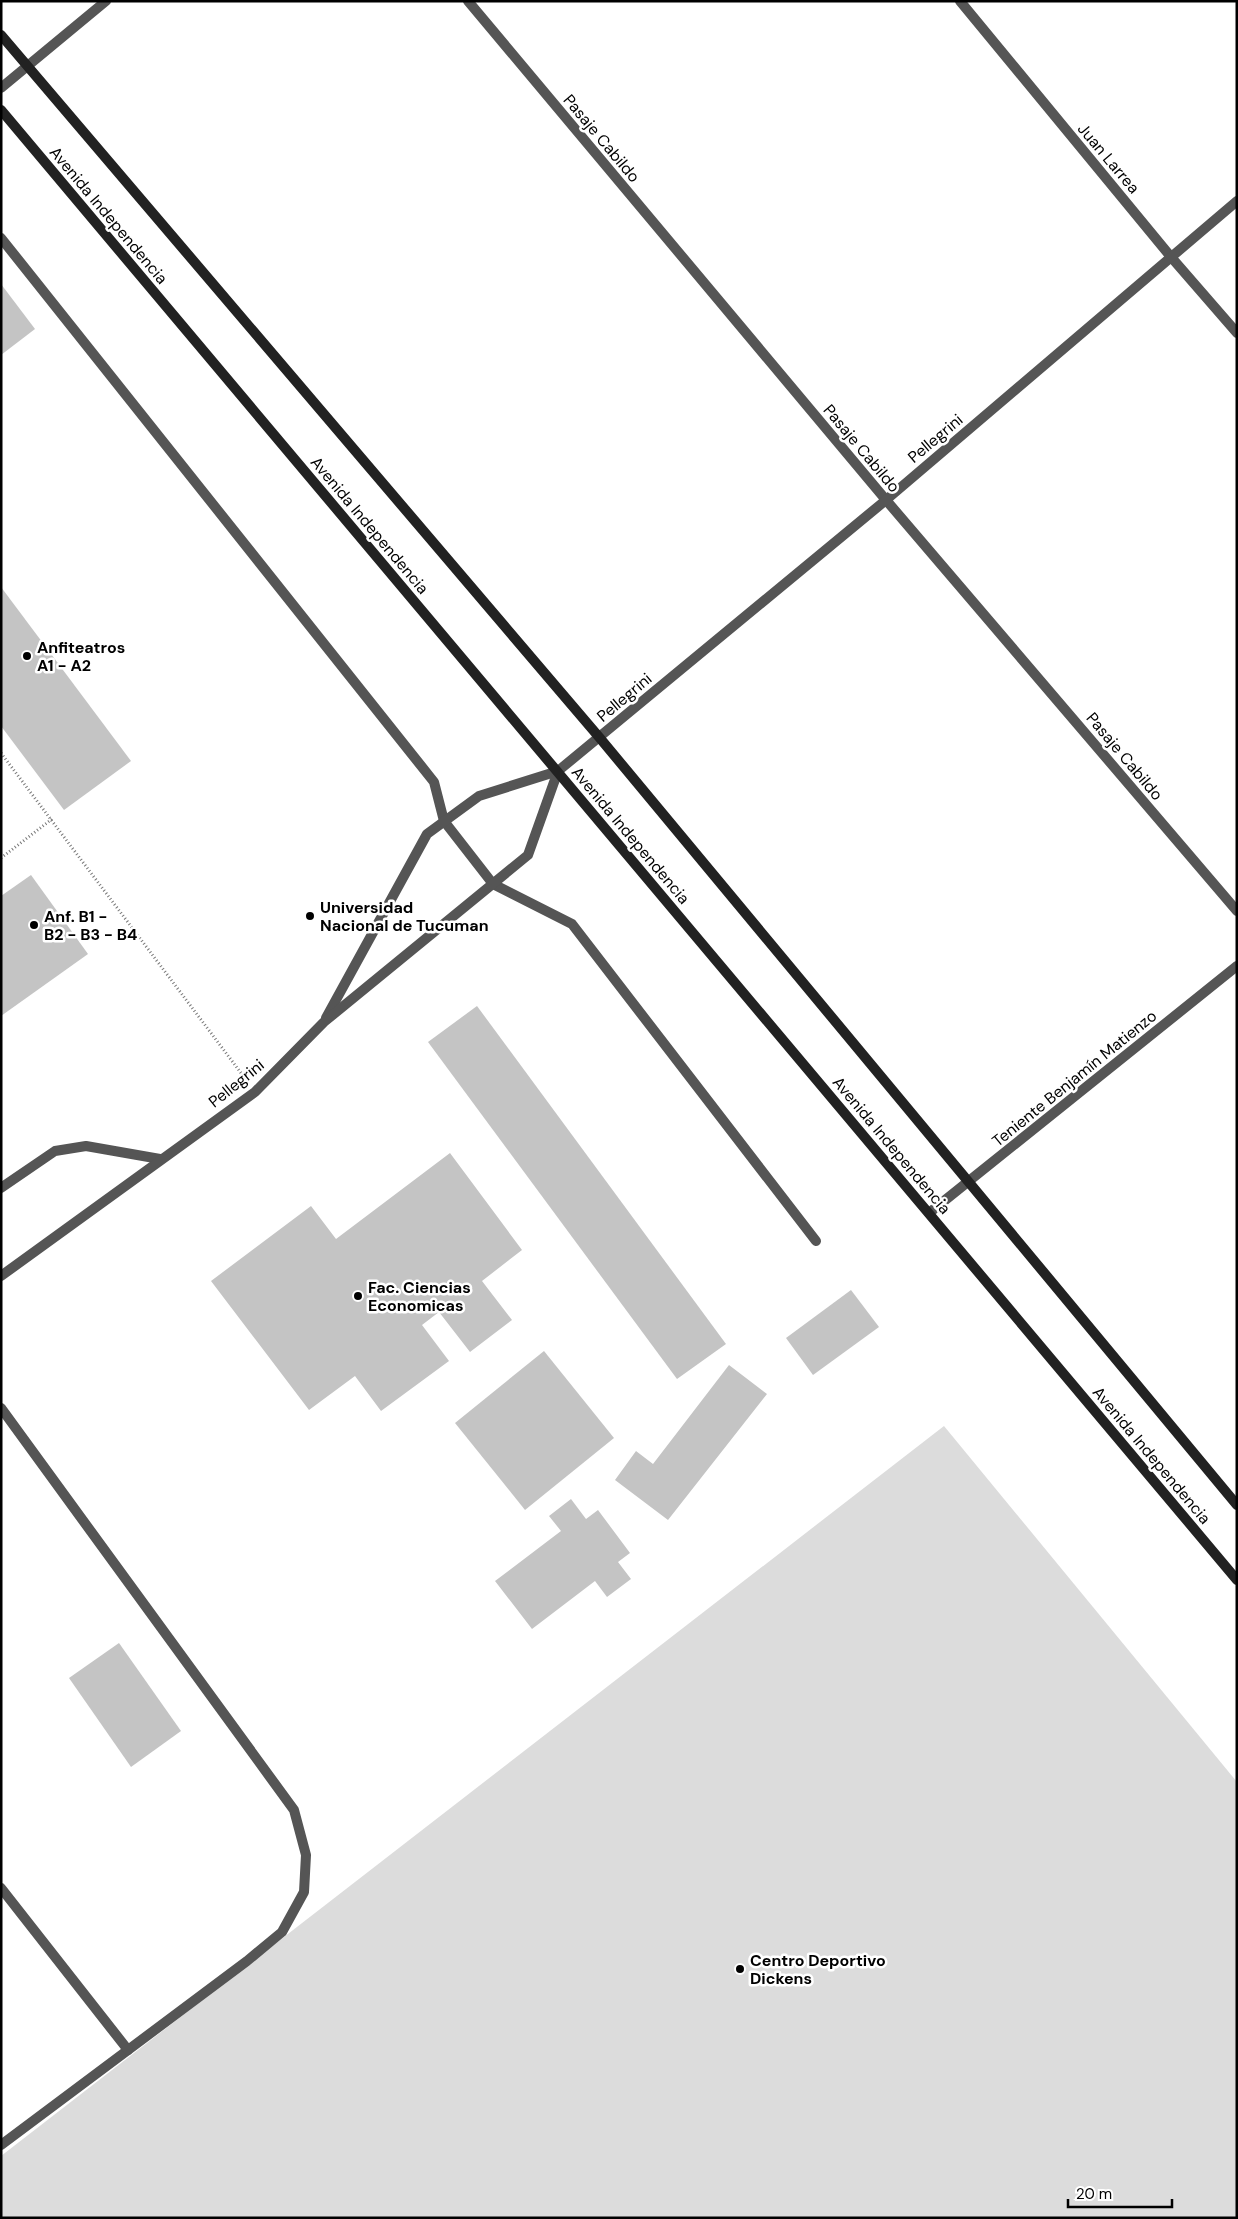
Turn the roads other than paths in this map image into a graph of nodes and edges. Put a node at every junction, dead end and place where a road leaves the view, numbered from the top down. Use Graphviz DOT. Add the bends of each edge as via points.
graph roads {
  1 [pos="106,1"];
  2 [pos="468,1"];
  3 [pos="960,1"];
  4 [pos="1,35"];
  5 [pos="27,67"];
  6 [pos="1,88"];
  7 [pos="1,110"];
  8 [pos="1237,201"];
  9 [pos="1,238"];
  10 [pos="1171,257"];
  11 [pos="1237,333"];
  12 [pos="886,500"];
  13 [pos="599,737"];
  14 [pos="558,771"];
  15 [pos="444,821"];
  16 [pos="493,884"];
  17 [pos="1237,911"];
  18 [pos="1237,966"];
  19 [pos="324,1022"];
  20 [pos="160,1159"];
  21 [pos="969,1182"];
  22 [pos="1,1188"];
  23 [pos="929,1213"];
  24 [pos="816,1241"];
  25 [pos="1,1276"];
  26 [pos="1,1408"];
  27 [pos="1237,1505"];
  28 [pos="1237,1580"];
  29 [pos="1,1888"];
  30 [pos="128,2050"];
  31 [pos="1,2144"];
  1 -- 5 [label="street"];
  2 -- 12 [label="street, Pasaje Cabildo"];
  3 -- 10 [label="street, Juan Larrea"];
  4 -- 5 [label="main road, Avenida Independencia"];
  5 -- 6 [label="street"];
  5 -- 13 [label="main road, Avenida Independencia"];
  7 -- 14 [label="main road, Avenida Independencia"];
  8 -- 10 [label="street, Pellegrini"];
  9 -- 15 [label="street" via="434,782"];
  10 -- 11 [label="street, Juan Larrea"];
  10 -- 12 [label="street, Pellegrini"];
  12 -- 13 [label="street, Pellegrini"];
  12 -- 17 [label="street, Pasaje Cabildo"];
  13 -- 14 [label="street, Pellegrini"];
  13 -- 21 [label="main road, Avenida Independencia"];
  14 -- 15 [label="street, Pellegrini" via="479,796"];
  14 -- 16 [label="street, Pellegrini" via="528,855"];
  14 -- 23 [label="main road, Avenida Independencia"];
  15 -- 16 [label="street"];
  15 -- 19 [label="street, Pellegrini" via="427,834"];
  16 -- 19 [label="street, Pellegrini"];
  16 -- 24 [label="street" via="572,924"];
  18 -- 21 [label="street, Teniente Benjamín Matienzo"];
  19 -- 20 [label="street, Pellegrini" via="255,1092"];
  20 -- 22 [label="street" via="86,1146 54,1151"];
  20 -- 25 [label="street, Pellegrini"];
  21 -- 23 [label="street, Teniente Benjamín Matienzo"];
  21 -- 27 [label="main road, Avenida Independencia"];
  23 -- 28 [label="main road, Avenida Independencia"];
  26 -- 30 [label="street" via="294,1810 306,1855 304,1892 282,1932"];
  29 -- 30 [label="street"];
  30 -- 31 [label="street"];
}
